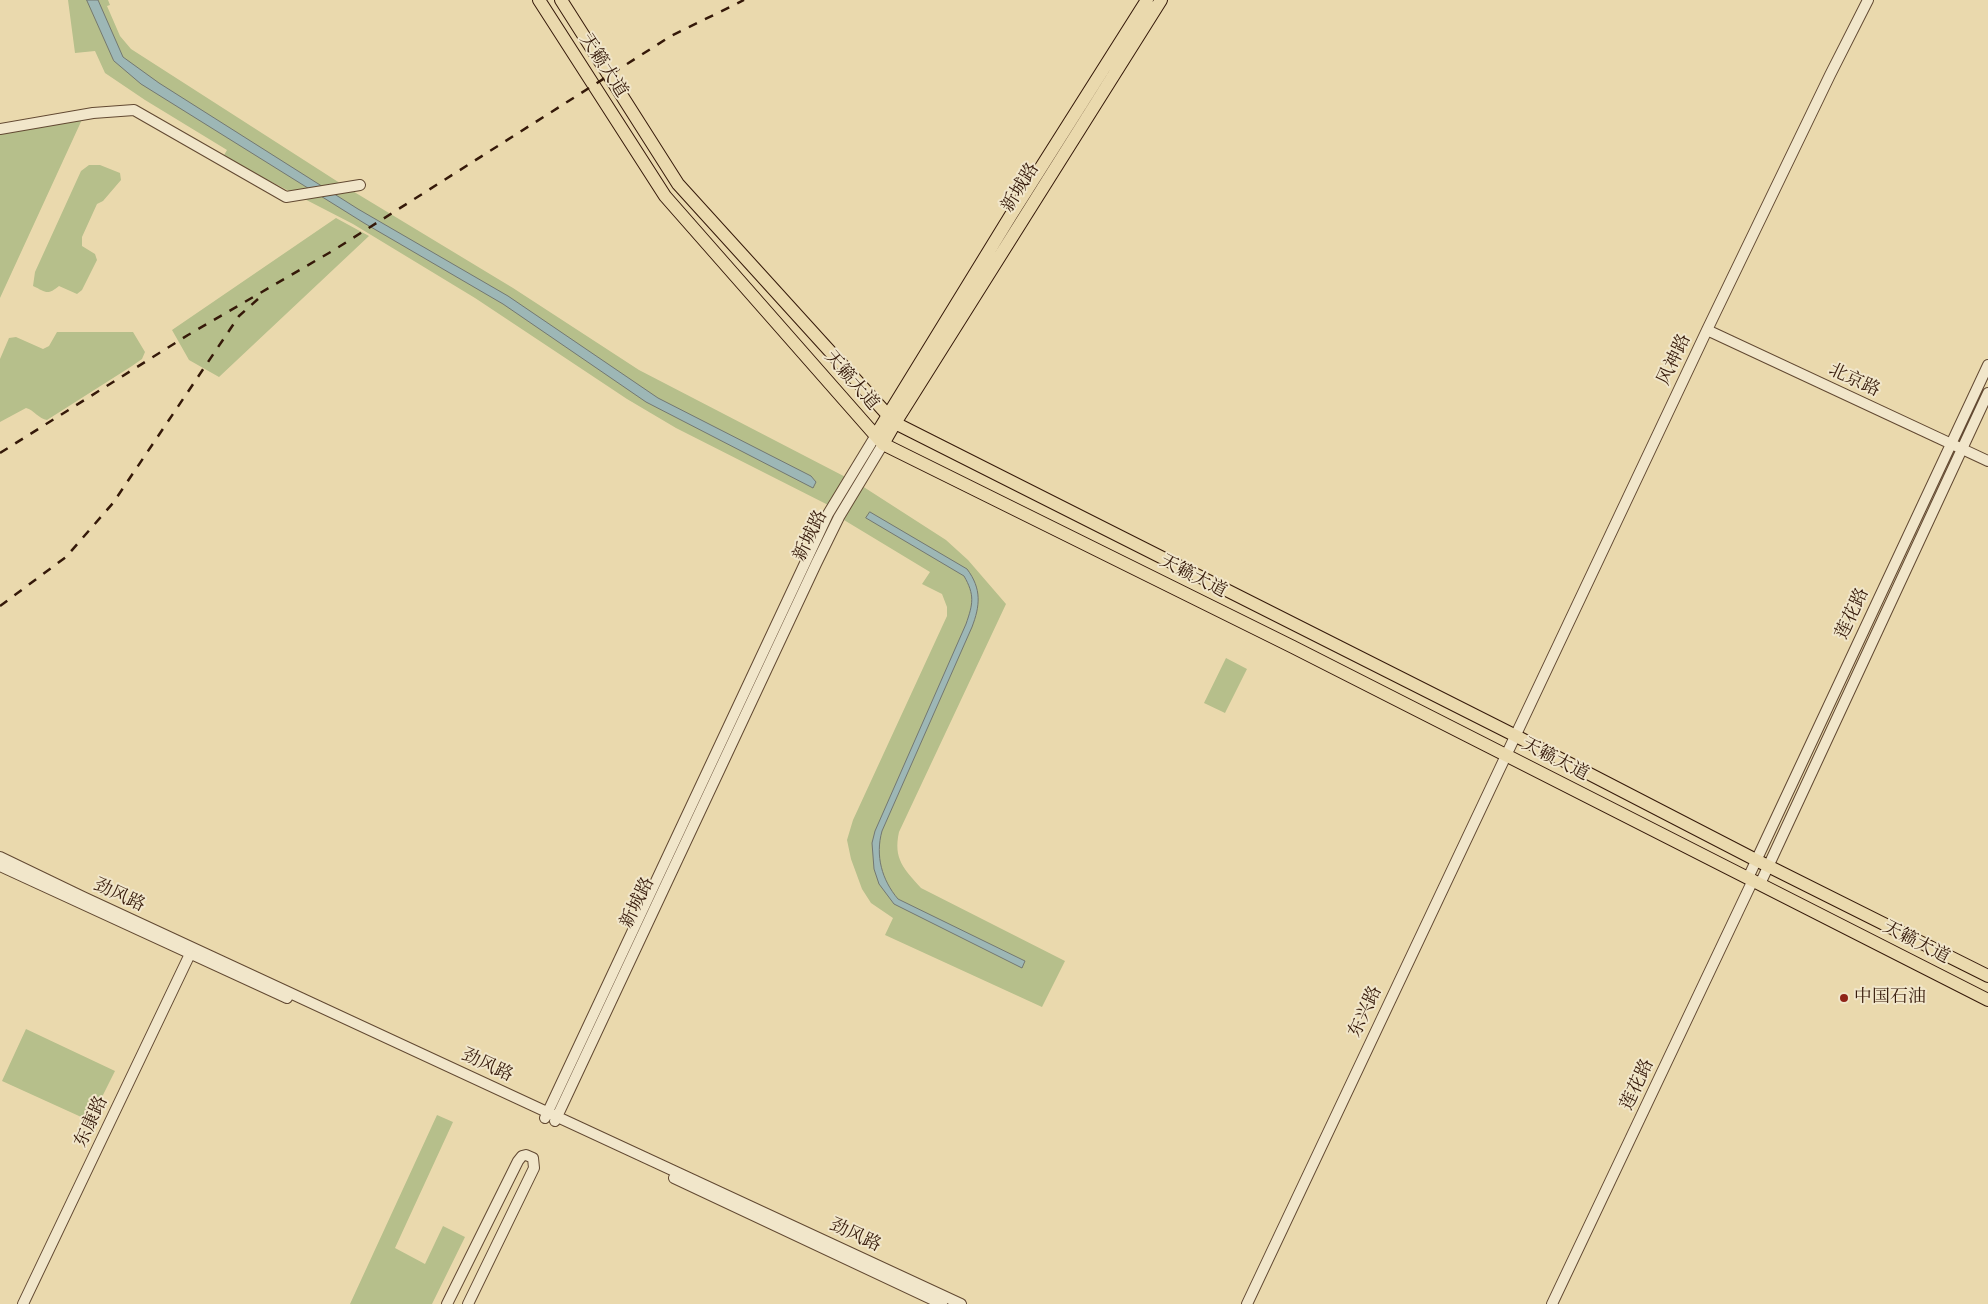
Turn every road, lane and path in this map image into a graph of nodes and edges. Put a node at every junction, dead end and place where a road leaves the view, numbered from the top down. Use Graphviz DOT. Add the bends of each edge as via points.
graph roads {
  1 [pos="539,0"];
  2 [pos="561,0"];
  3 [pos="1147,0"];
  4 [pos="1161,0"];
  5 [pos="1868,0"];
  6 [pos="0,129"];
  7 [pos="360,184"];
  8 [pos="1707,330"];
  9 [pos="1988,365"];
  10 [pos="1988,393"];
  11 [pos="891,419"];
  12 [pos="880,439"];
  13 [pos="1951,444"];
  14 [pos="1962,449"];
  15 [pos="1988,461"];
  16 [pos="1516,736"];
  17 [pos="1505,755"];
  18 [pos="0,857"];
  19 [pos="1756,860"];
  20 [pos="1768,865"];
  21 [pos="0,866"];
  22 [pos="1754,881"];
  23 [pos="190,954"];
  24 [pos="1988,976"];
  25 [pos="1988,1000"];
  26 [pos="551,1117"];
  27 [pos="23,1304"];
  28 [pos="447,1304"];
  29 [pos="468,1304"];
  30 [pos="942,1304"];
  31 [pos="961,1304"];
  32 [pos="1247,1304"];
  33 [pos="1552,1304"];
  1 -- 12 [label="main road, 天籁大道" via="665,196"];
  2 -- 11 [label="main road, 天籁大道" via="678,184"];
  3 -- 11 [label="main road, 新城路"];
  4 -- 11 [label="main road, 新城路"];
  5 -- 8 [label="street, 风神路"];
  6 -- 7 [label="street" via="93,112 134,110 286,197"];
  8 -- 13 [label="street, 北京路"];
  8 -- 16 [label="street, 风神路"];
  9 -- 13 [label="street, 莲花路"];
  10 -- 14 [label="street, 莲花路"];
  11 -- 12 [label="main road, 新城路"];
  11 -- 16 [label="main road, 天籁大道"];
  12 -- 17 [label="main road, 天籁大道"];
  12 -- 26 [label="street, 新城路" via="828,514"];
  13 -- 14 [label="street, 北京路"];
  13 -- 19 [label="street, 莲花路"];
  14 -- 15 [label="street, 北京路"];
  14 -- 20 [label="street, 莲花路"];
  16 -- 17 [label="street, 东兴路"];
  16 -- 19 [label="main road, 天籁大道"];
  17 -- 22 [label="main road, 天籁大道"];
  17 -- 32 [label="street, 东兴路"];
  18 -- 26 [label="street, 劲风路"];
  19 -- 20 [label="main road, 天籁大道"];
  19 -- 22 [label="street, 莲花路"];
  20 -- 22 [label="street, 莲花路"];
  20 -- 24 [label="main road, 天籁大道"];
  21 -- 23 [label="street, 劲风路"];
  22 -- 25 [label="main road, 天籁大道"];
  22 -- 33 [label="street, 莲花路"];
  23 -- 26 [label="street, 劲风路"];
  23 -- 27 [label="street, 东康路"];
  26 -- 30 [label="street, 劲风路"];
  26 -- 31 [label="street, 劲风路"];
  28 -- 29 [label="street" via="518,1162 526,1155 533,1158 534,1168"];
}
